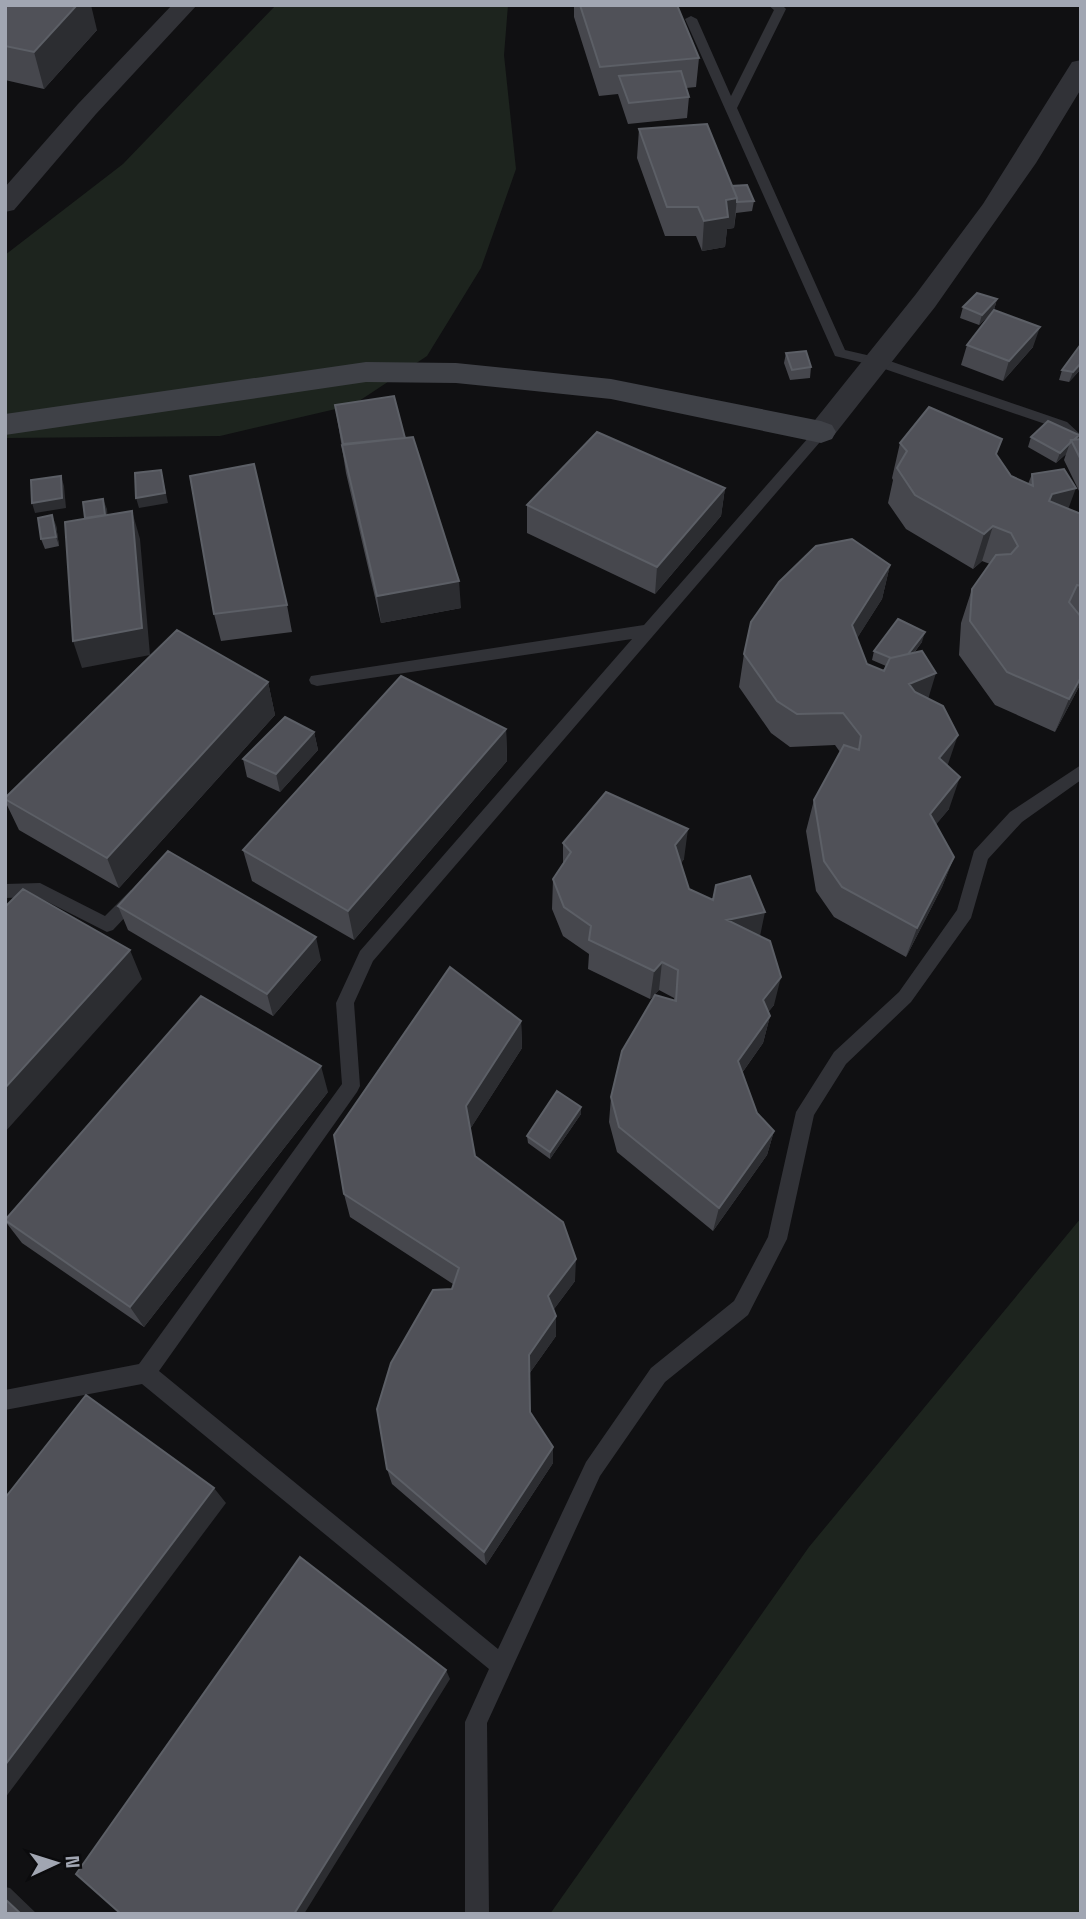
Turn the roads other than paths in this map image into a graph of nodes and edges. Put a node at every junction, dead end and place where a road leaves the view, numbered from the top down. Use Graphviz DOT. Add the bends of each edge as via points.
graph roads {
  1 [pos="185,5"];
  2 [pos="780,7"];
  3 [pos="691,19"];
  4 [pos="1081,66"];
  5 [pos="731,108"];
  6 [pos="5,204"];
  7 [pos="879,362"];
  8 [pos="5,425"];
  9 [pos="821,432"];
  10 [pos="1081,443"];
  11 [pos="652,629"];
  12 [pos="317,680"];
  13 [pos="1081,771"];
  14 [pos="152,879"];
  15 [pos="5,891"];
  16 [pos="145,1373"];
  17 [pos="5,1400"];
  18 [pos="502,1666"];
  19 [pos="477,1914"];
  1 -- 6 [label="street"];
  2 -- 5 [label="lane"];
  3 -- 5 [label="lane"];
  4 -- 7 [label="street" via="976,229"];
  5 -- 7 [label="lane" via="840,353"];
  7 -- 9 [label="street"];
  7 -- 10 [label="lane" via="1062,425"];
  8 -- 9 [label="street" via="366,372 456,373 611,389"];
  9 -- 11 [label="lane"];
  11 -- 12 [label="lane"];
  11 -- 16 [label="lane" via="366,956 345,1003 351,1086"];
  13 -- 18 [label="lane" via="1016,817 980,856 965,914 905,997 840,1058 805,1112 777,1239 741,1308 658,1375 593,1469"];
  14 -- 15 [label="lane" via="107,925 40,890"];
  16 -- 17 [label="lane"];
  16 -- 18 [label="lane"];
  18 -- 19 [label="lane" via="476,1722"];
}
